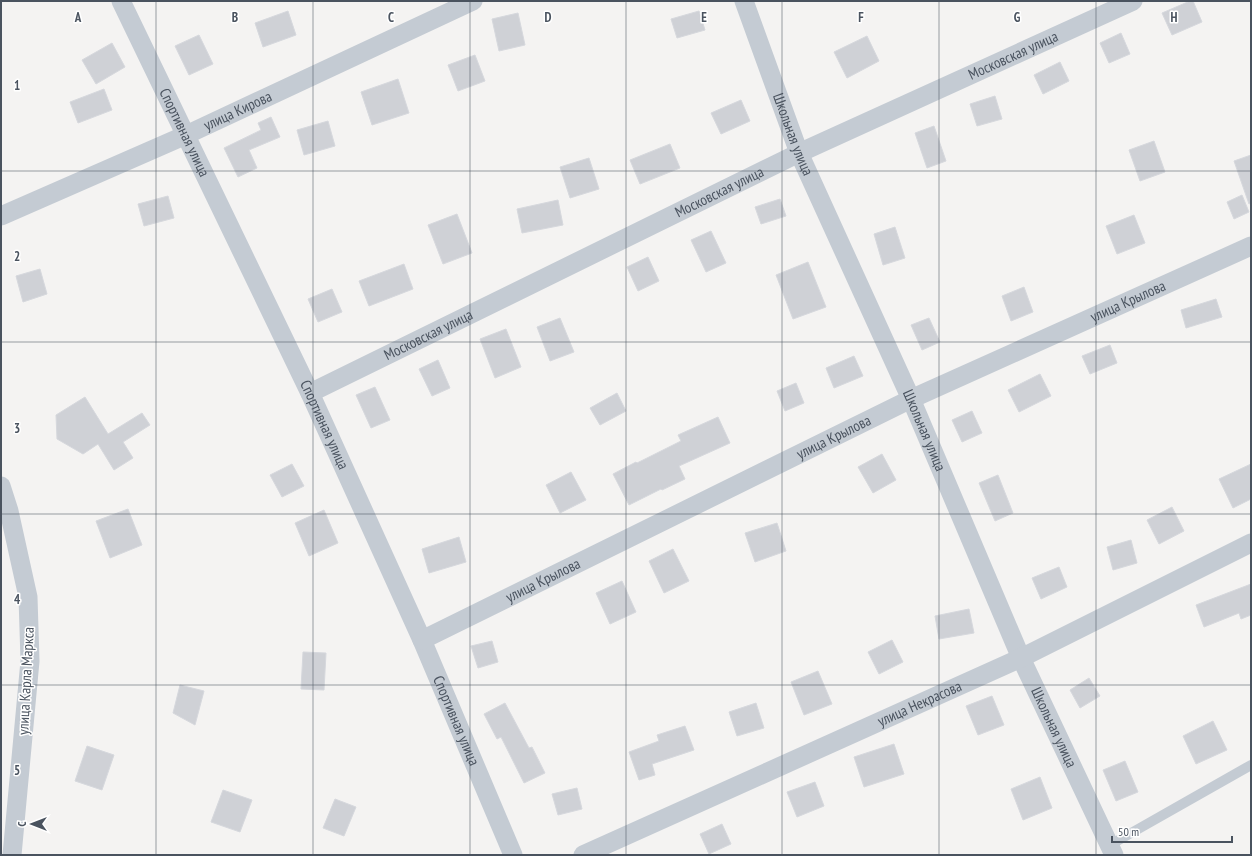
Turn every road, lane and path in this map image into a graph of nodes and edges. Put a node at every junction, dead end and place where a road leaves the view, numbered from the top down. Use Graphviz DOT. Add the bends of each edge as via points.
graph roads {
  1 [pos="121,1"];
  2 [pos="473,1"];
  3 [pos="744,1"];
  4 [pos="1133,1"];
  5 [pos="186,135"];
  6 [pos="799,154"];
  7 [pos="1,216"];
  8 [pos="1251,246"];
  9 [pos="310,394"];
  10 [pos="912,398"];
  11 [pos="1,486"];
  12 [pos="1251,543"];
  13 [pos="422,640"];
  14 [pos="1021,658"];
  15 [pos="1251,765"];
  16 [pos="1112,850"];
  17 [pos="12,855"];
  18 [pos="513,855"];
  19 [pos="583,855"];
  1 -- 5 [label="street, Спортивная улица"];
  2 -- 5 [label="street, улица Кирова"];
  3 -- 6 [label="street, Школьная улица"];
  4 -- 6 [label="street, Московская улица"];
  5 -- 7 [label="street, улица Кирова"];
  5 -- 9 [label="street, Спортивная улица"];
  6 -- 9 [label="street, Московская улица"];
  6 -- 10 [label="street, Школьная улица"];
  8 -- 10 [label="street, улица Крылова"];
  9 -- 13 [label="street, Спортивная улица"];
  10 -- 13 [label="street, улица Крылова"];
  10 -- 14 [label="street, Школьная улица"];
  11 -- 17 [label="street, улица Карла Маркса" via="28,597 29,613 30,661"];
  12 -- 14 [label="street, улица Некрасова"];
  13 -- 18 [label="street, Спортивная улица"];
  14 -- 16 [label="street, Школьная улица"];
  14 -- 19 [label="street, улица Некрасова"];
  15 -- 16 [label="lane"];
}
